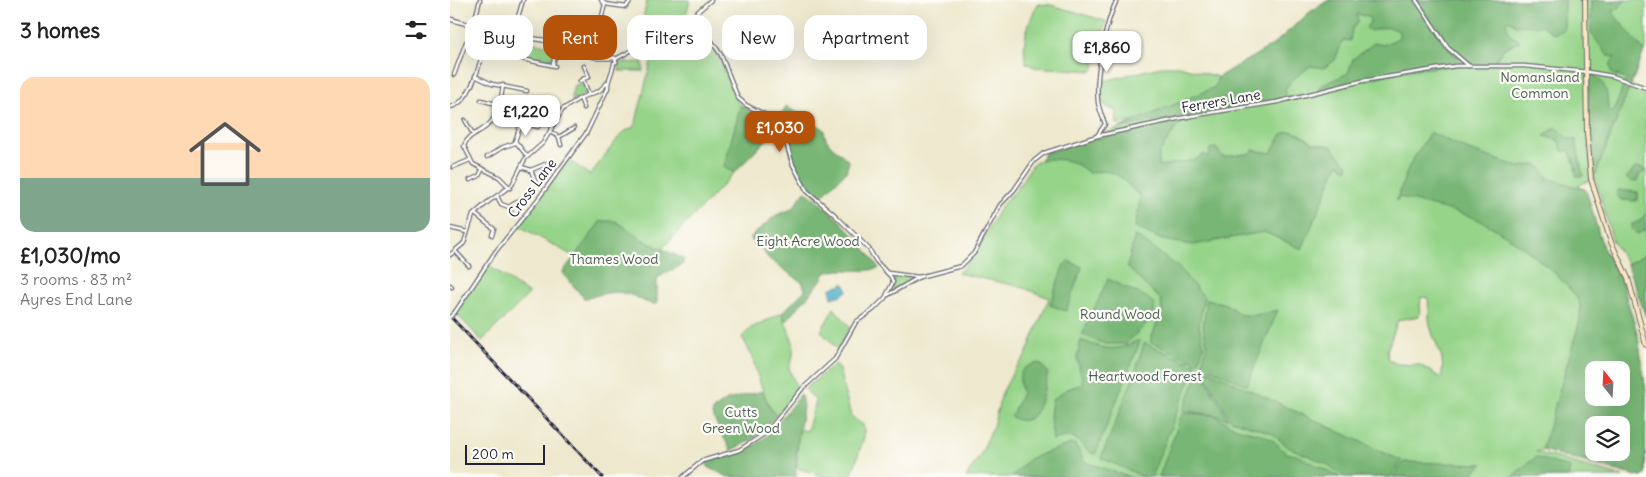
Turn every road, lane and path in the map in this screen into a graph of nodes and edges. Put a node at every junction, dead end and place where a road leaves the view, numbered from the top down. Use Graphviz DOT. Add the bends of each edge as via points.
graph roads {
  1 [pos="480,0"];
  2 [pos="523,0"];
  3 [pos="601,0"];
  4 [pos="631,0"];
  5 [pos="711,0"];
  6 [pos="1117,0"];
  7 [pos="1416,0"];
  8 [pos="1585,0"];
  9 [pos="605,4"];
  10 [pos="476,15"];
  11 [pos="518,15"];
  12 [pos="602,15"];
  13 [pos="692,15"];
  14 [pos="450,19"];
  15 [pos="465,24"];
  16 [pos="712,42"];
  17 [pos="465,45"];
  18 [pos="627,53"];
  19 [pos="480,60"];
  20 [pos="529,60"];
  21 [pos="555,60"];
  22 [pos="610,60"];
  23 [pos="614,61"];
  24 [pos="584,66"];
  25 [pos="1469,66"];
  26 [pos="1587,72"];
  27 [pos="454,75"];
  28 [pos="475,76"];
  29 [pos="607,83"];
  30 [pos="503,86"];
  31 [pos="1646,88"];
  32 [pos="527,91"];
  33 [pos="589,95"];
  34 [pos="532,98"];
  35 [pos="580,98"];
  36 [pos="481,100"];
  37 [pos="500,104"];
  38 [pos="450,107"];
  39 [pos="584,108"];
  40 [pos="560,113"];
  41 [pos="523,118"];
  42 [pos="465,120"];
  43 [pos="522,123"];
  44 [pos="538,127"];
  45 [pos="574,128"];
  46 [pos="550,132"];
  47 [pos="473,134"];
  48 [pos="1097,136"];
  49 [pos="558,137"];
  50 [pos="515,144"];
  51 [pos="562,145"];
  52 [pos="527,156"];
  53 [pos="487,158"];
  54 [pos="470,160"];
  55 [pos="548,163"];
  56 [pos="453,167"];
  57 [pos="521,167"];
  58 [pos="482,170"];
  59 [pos="531,170"];
  60 [pos="470,180"];
  61 [pos="535,181"];
  62 [pos="510,188"];
  63 [pos="497,196"];
  64 [pos="521,199"];
  65 [pos="509,206"];
  66 [pos="511,212"];
  67 [pos="475,214"];
  68 [pos="450,228"];
  69 [pos="467,232"];
  70 [pos="492,235"];
  71 [pos="456,252"];
  72 [pos="450,255"];
  73 [pos="469,266"];
  74 [pos="888,273"];
  75 [pos="919,277"];
  76 [pos="888,295"];
  77 [pos="450,317"];
  78 [pos="1646,345"];
  79 [pos="683,477"];
  1 -- 10 [label="street"];
  2 -- 11 [label="street"];
  3 -- 9 [label="street"];
  4 -- 9 [label="street" via="626,7"];
  5 -- 13 [label="street"];
  6 -- 48 [label="street" via="1098,74 1098,104 1105,124"];
  7 -- 25 [label="street" via="1448,48"];
  8 -- 26 [label="main road"];
  9 -- 12 [label="street"];
  14 -- 15 [label="street"];
  16 -- 74 [label="street" via="721,55 738,98 770,117 782,129 807,191 869,249"];
  17 -- 27 [label="street"];
  18 -- 23 [label="street"];
  19 -- 28 [label="street"];
  20 -- 21 [label="street" via="554,65"];
  22 -- 23 [label="street"];
  23 -- 29 [label="street, Cross Lane"];
  24 -- 33 [label="street" via="588,77 582,80"];
  25 -- 26 [label="street, Ferrers Lane" via="1524,66"];
  25 -- 48 [label="street, Ferrers Lane" via="1362,81 1277,102"];
  26 -- 31 [label="street, Ferrers Lane" via="1612,76"];
  26 -- 78 [label="main road" via="1592,187 1611,242 1628,278"];
  28 -- 30 [label="street"];
  28 -- 38 [label="street" via="462,102"];
  29 -- 33 [label="street"];
  29 -- 77 [label="street, Cross Lane, bridge" via="608,88 587,132"];
  30 -- 32 [label="street"];
  30 -- 37 [label="street"];
  33 -- 35 [label="street"];
  34 -- 40 [label="street"];
  35 -- 39 [label="street"];
  35 -- 40 [label="street"];
  36 -- 37 [label="street"];
  37 -- 47 [label="street" via="489,124"];
  40 -- 46 [label="street"];
  41 -- 43 [label="street"];
  42 -- 47 [label="street"];
  43 -- 44 [label="street"];
  43 -- 50 [label="street"];
  45 -- 49 [label="street"];
  46 -- 49 [label="street"];
  46 -- 52 [label="street" via="541,146"];
  47 -- 54 [label="street" via="464,146"];
  48 -- 75 [label="street, Ferrers Lane" via="1037,158 1000,205 965,263 950,271"];
  49 -- 51 [label="street"];
  50 -- 52 [label="street"];
  50 -- 53 [label="street" via="503,147"];
  52 -- 57 [label="street"];
  54 -- 56 [label="street"];
  54 -- 58 [label="street"];
  55 -- 59 [label="street"];
  57 -- 59 [label="street"];
  57 -- 62 [label="street"];
  58 -- 60 [label="street" via="479,176"];
  58 -- 62 [label="street" via="499,177"];
  59 -- 61 [label="street"];
  62 -- 63 [label="street"];
  63 -- 65 [label="street" via="502,204"];
  63 -- 67 [label="street"];
  64 -- 65 [label="street"];
  65 -- 66 [label="street"];
  67 -- 69 [label="street"];
  67 -- 70 [label="street" via="494,230"];
  68 -- 69 [label="street"];
  69 -- 71 [label="street" via="464,243"];
  71 -- 72 [label="street"];
  71 -- 73 [label="street"];
  74 -- 75 [label="street, Ferrers Lane"];
  74 -- 76 [label="street" via="893,282"];
  75 -- 76 [label="street, Ferrers Lane"];
  76 -- 79 [label="street, Ferrers Lane" via="856,322 835,360 802,389 766,433 739,450 702,461"];
}
